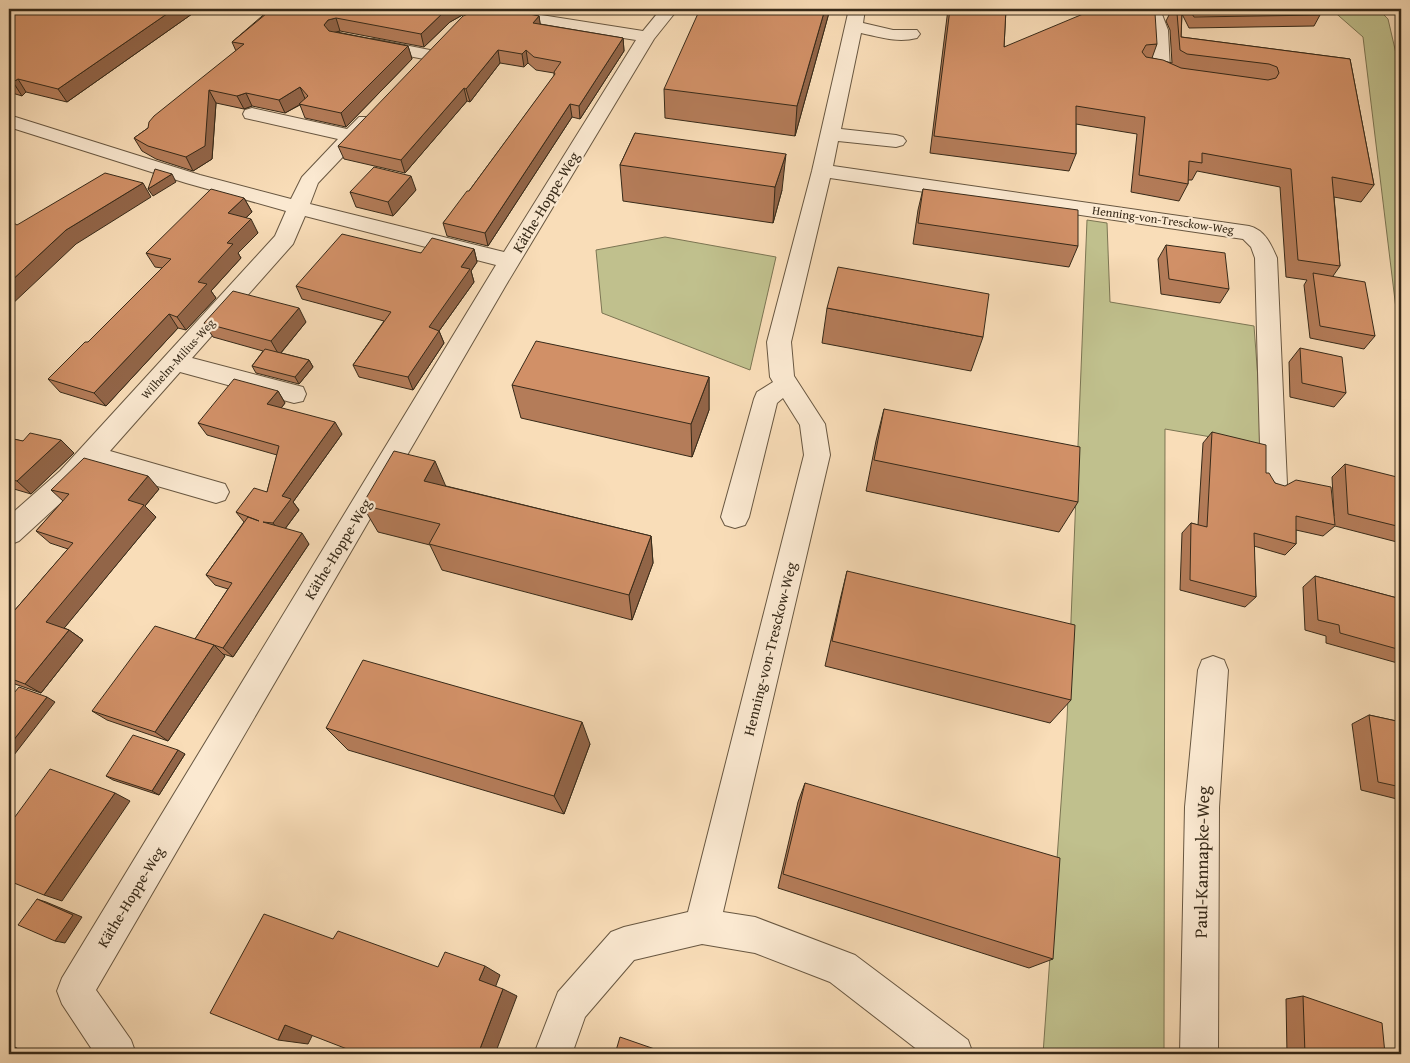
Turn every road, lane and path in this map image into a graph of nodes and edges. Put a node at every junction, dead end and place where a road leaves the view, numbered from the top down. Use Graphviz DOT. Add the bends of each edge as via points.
graph roads {
  1 [pos="670,9"];
  2 [pos="1152,9"];
  3 [pos="480,15"];
  4 [pos="856,18"];
  5 [pos="912,34"];
  6 [pos="647,37"];
  7 [pos="358,41"];
  8 [pos="1159,72"];
  9 [pos="410,75"];
  10 [pos="377,109"];
  11 [pos="252,114"];
  12 [pos="9,121"];
  13 [pos="830,134"];
  14 [pos="352,136"];
  15 [pos="896,141"];
  16 [pos="822,171"];
  17 [pos="299,208"];
  18 [pos="510,261"];
  19 [pos="176,362"];
  20 [pos="788,386"];
  21 [pos="294,394"];
  22 [pos="90,456"];
  23 [pos="1274,484"];
  24 [pos="216,492"];
  25 [pos="735,517"];
  26 [pos="9,534"];
  27 [pos="1213,670"];
  28 [pos="702,926"];
  29 [pos="117,1054"];
  30 [pos="553,1054"];
  31 [pos="954,1054"];
  32 [pos="1198,1054"];
  1 -- 6 [label="street, Käthe-Hoppe-Weg"];
  2 -- 8 [label="street" via="1159,30"];
  3 -- 6 [label="street" via="504,14"];
  4 -- 5 [label="street" via="893,35"];
  4 -- 13 [label="street, Henning-von-Tresckow-Weg"];
  6 -- 18 [label="street, Käthe-Hoppe-Weg"];
  7 -- 9 [label="street" via="435,48"];
  10 -- 14 [label="street, Wilhelm-Milius-Weg"];
  11 -- 14 [label="street"];
  12 -- 17 [label="street" via="193,179"];
  13 -- 15 [label="street"];
  13 -- 16 [label="street, Henning-von-Tresckow-Weg"];
  14 -- 17 [label="street, Wilhelm-Milius-Weg" via="309,181"];
  16 -- 20 [label="street, Henning-von-Tresckow-Weg" via="779,342 782,377"];
  16 -- 23 [label="street, Henning-von-Tresckow-Weg" via="1249,233 1260,244 1266,258"];
  17 -- 18 [label="street"];
  17 -- 19 [label="street, Wilhelm-Milius-Weg" via="285,239"];
  18 -- 29 [label="street, Käthe-Hoppe-Weg" via="75,991"];
  19 -- 21 [label="street"];
  19 -- 22 [label="street, Wilhelm-Milius-Weg"];
  20 -- 25 [label="street" via="766,399"];
  20 -- 28 [label="street, Henning-von-Tresckow-Weg" via="812,424 817,455"];
  22 -- 24 [label="street"];
  22 -- 26 [label="street, Wilhelm-Milius-Weg" via="70,479"];
  27 -- 32 [label="street, Paul-Kannapke-Weg" via="1202,807"];
  28 -- 30 [label="street" via="624,945 571,1005"];
  28 -- 31 [label="street" via="755,935 842,968"];
}
